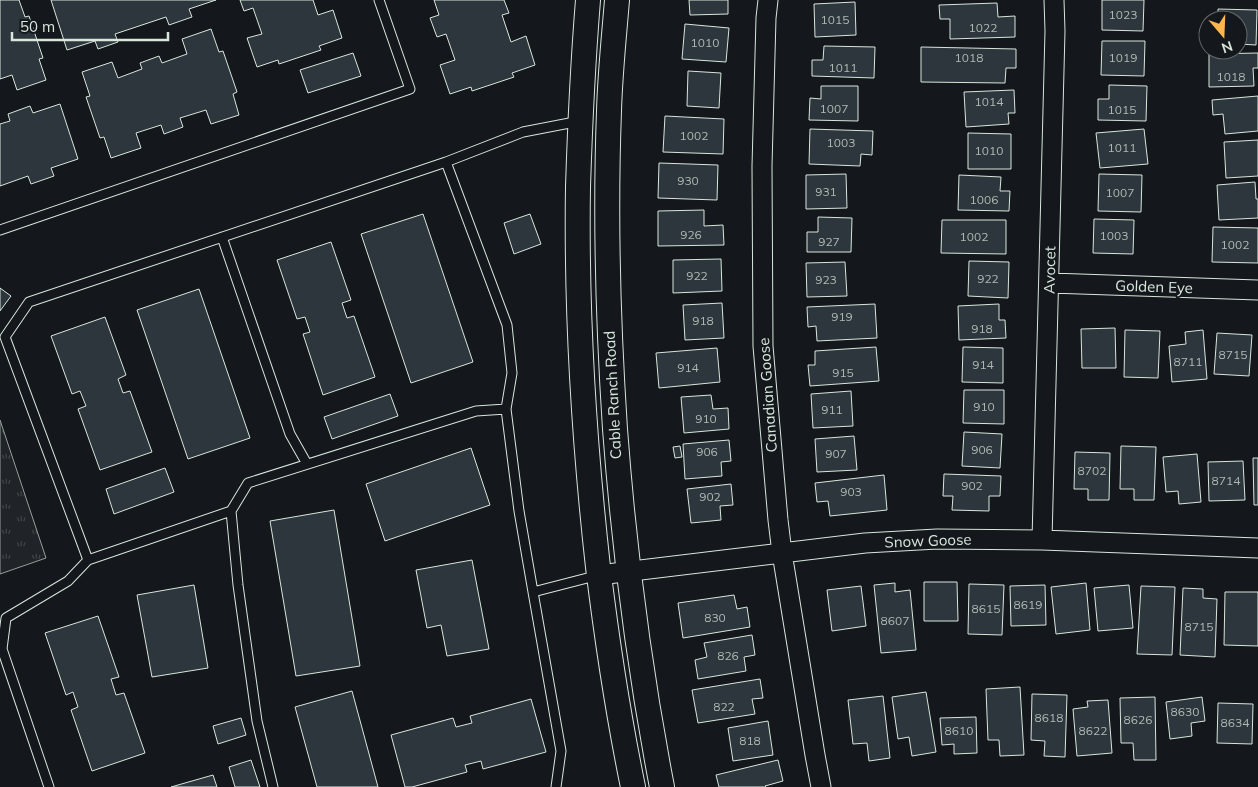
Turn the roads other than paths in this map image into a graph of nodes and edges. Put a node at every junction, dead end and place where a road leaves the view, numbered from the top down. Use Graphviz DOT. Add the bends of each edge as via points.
graph roads {
  1 [pos="379,0"];
  2 [pos="588,0"];
  3 [pos="617,0"];
  4 [pos="768,0"];
  5 [pos="1054,0"];
  6 [pos="581,121"];
  7 [pos="446,162"];
  8 [pos="0,230"];
  9 [pos="222,237"];
  10 [pos="1050,283"];
  11 [pos="1258,290"];
  12 [pos="506,409"];
  13 [pos="307,464"];
  14 [pos="231,511"];
  15 [pos="1042,540"];
  16 [pos="1258,548"];
  17 [pos="782,553"];
  18 [pos="88,560"];
  19 [pos="628,572"];
  20 [pos="599,574"];
  21 [pos="533,592"];
  22 [pos="49,787"];
  23 [pos="273,787"];
  24 [pos="556,787"];
  25 [pos="633,787"];
  26 [pos="662,787"];
  27 [pos="821,787"];
  1 -- 8 [label="lane" via="410,89"];
  2 -- 6 [label="street, Cable Ranch Road"];
  3 -- 19 [label="street, Cable Ranch Road" via="609,111 608,278 612,393"];
  4 -- 17 [label="street, Canadian Goose" via="762,166 763,346"];
  5 -- 10 [label="street, Avocet"];
  6 -- 7 [label="lane" via="523,132"];
  6 -- 20 [label="street, Cable Ranch Road" via="578,237 582,377"];
  7 -- 9 [label="lane"];
  7 -- 12 [label="lane" via="507,325 512,373"];
  9 -- 13 [label="lane" via="290,434"];
  9 -- 18 [label="lane" via="29,302 5,337"];
  10 -- 11 [label="street, Golden Eye"];
  10 -- 15 [label="street, Avocet"];
  12 -- 13 [label="lane" via="476,411"];
  12 -- 21 [label="lane"];
  13 -- 14 [label="lane" via="248,483"];
  14 -- 18 [label="lane"];
  14 -- 23 [label="lane" via="257,721"];
  15 -- 16 [label="street, Snow Goose"];
  15 -- 17 [label="street, Snow Goose" via="937,539"];
  17 -- 19 [label="street, Snow Goose"];
  17 -- 27 [label="street, Canadian Goose"];
  18 -- 22 [label="lane" via="68,581 6,618 2,649"];
  19 -- 20 [label="street, Snow Goose"];
  19 -- 26 [label="street, Cable Ranch Road"];
  20 -- 21 [label="lane"];
  20 -- 25 [label="street, Cable Ranch Road" via="612,672"];
  21 -- 24 [label="lane" via="561,750"];
}
